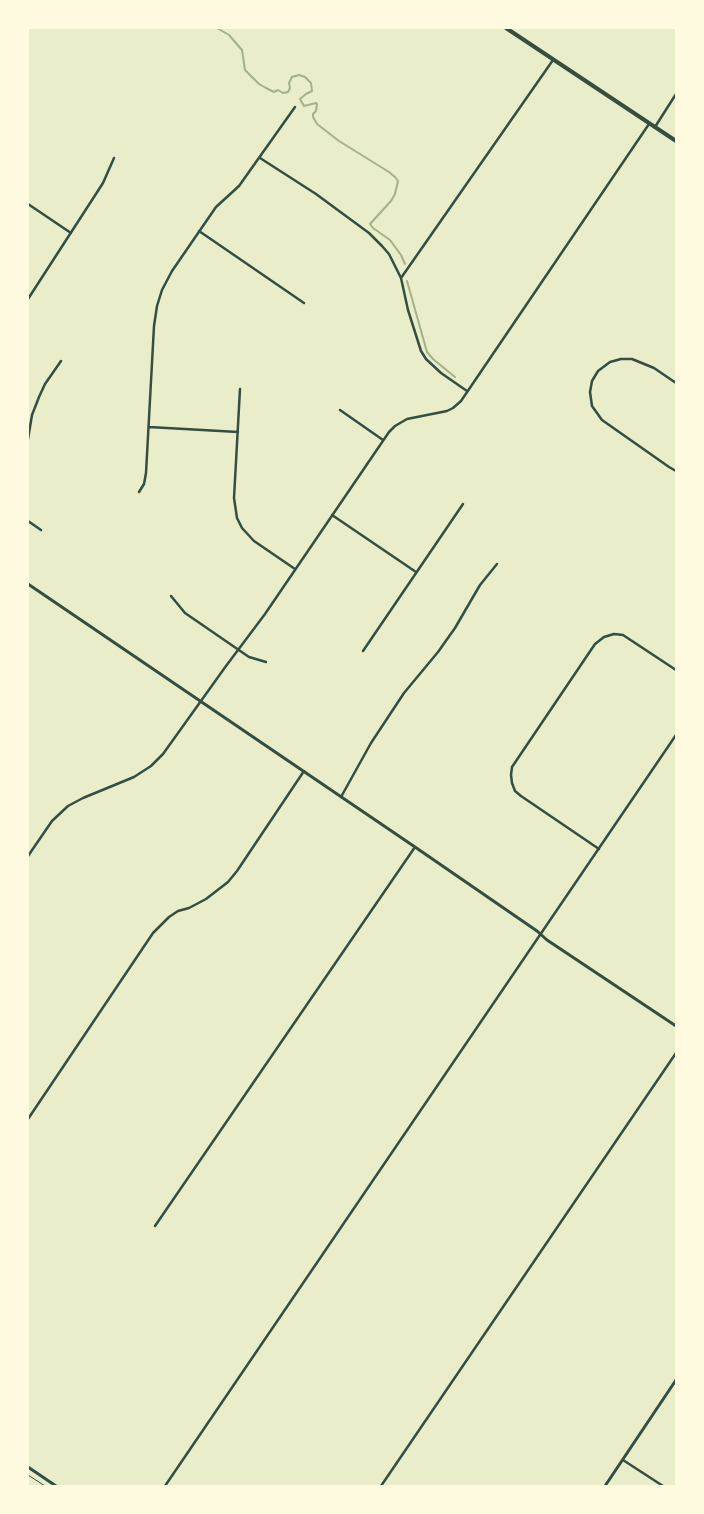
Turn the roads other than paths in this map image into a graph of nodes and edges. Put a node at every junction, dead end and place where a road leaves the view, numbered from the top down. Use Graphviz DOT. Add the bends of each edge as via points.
graph roads {
  1 [pos="506,28"];
  2 [pos="553,59"];
  3 [pos="676,94"];
  4 [pos="295,107"];
  5 [pos="649,123"];
  6 [pos="655,127"];
  7 [pos="676,141"];
  8 [pos="114,158"];
  9 [pos="260,158"];
  10 [pos="28,204"];
  11 [pos="200,231"];
  12 [pos="71,232"];
  13 [pos="401,278"];
  14 [pos="28,299"];
  15 [pos="304,303"];
  16 [pos="61,361"];
  17 [pos="676,383"];
  18 [pos="240,389"];
  19 [pos="467,391"];
  20 [pos="340,410"];
  21 [pos="149,427"];
  22 [pos="238,432"];
  23 [pos="28,439"];
  24 [pos="383,440"];
  25 [pos="676,472"];
  26 [pos="139,492"];
  27 [pos="463,504"];
  28 [pos="332,515"];
  29 [pos="28,521"];
  30 [pos="41,530"];
  31 [pos="497,564"];
  32 [pos="295,569"];
  33 [pos="416,572"];
  34 [pos="28,584"];
  35 [pos="171,596"];
  36 [pos="238,650"];
  37 [pos="363,651"];
  38 [pos="266,662"];
  39 [pos="676,670"];
  40 [pos="200,701"];
  41 [pos="676,735"];
  42 [pos="304,772"];
  43 [pos="341,797"];
  44 [pos="415,847"];
  45 [pos="599,849"];
  46 [pos="28,856"];
  47 [pos="541,934"];
  48 [pos="676,1026"];
  49 [pos="676,1053"];
  50 [pos="28,1119"];
  51 [pos="155,1226"];
  52 [pos="676,1380"];
  53 [pos="623,1460"];
  54 [pos="28,1466"];
  55 [pos="56,1486"];
  56 [pos="165,1486"];
  57 [pos="381,1486"];
  58 [pos="605,1486"];
  59 [pos="663,1486"];
  1 -- 2 [label="main road"];
  2 -- 5 [label="main road"];
  2 -- 13 [label="street"];
  3 -- 6 [label="street"];
  4 -- 9 [label="street"];
  5 -- 6 [label="main road"];
  5 -- 19 [label="street"];
  6 -- 7 [label="main road"];
  8 -- 12 [label="street" via="103,184"];
  9 -- 11 [label="street" via="237,189 217,205"];
  9 -- 13 [label="street" via="373,236 389,254"];
  10 -- 12 [label="street"];
  11 -- 15 [label="street"];
  11 -- 21 [label="street" via="168,278 157,306"];
  12 -- 14 [label="street"];
  13 -- 19 [label="street" via="421,352 436,370"];
  16 -- 23 [label="street" via="39,397"];
  17 -- 25 [label="street" via="654,368 621,359 598,371 590,392 591,401 602,420"];
  18 -- 22 [label="street"];
  19 -- 24 [label="street" via="453,408 407,419"];
  20 -- 24 [label="street"];
  21 -- 22 [label="street"];
  21 -- 26 [label="street" via="146,474"];
  22 -- 32 [label="street" via="234,498 237,518 254,541"];
  24 -- 28 [label="street"];
  27 -- 33 [label="street"];
  28 -- 32 [label="street"];
  28 -- 33 [label="street"];
  29 -- 30 [label="street"];
  31 -- 43 [label="street" via="438,652 405,691"];
  32 -- 36 [label="street"];
  33 -- 37 [label="street"];
  34 -- 40 [label="street"];
  35 -- 36 [label="street" via="185,613"];
  36 -- 38 [label="street"];
  36 -- 40 [label="street"];
  39 -- 45 [label="street" via="623,635 604,637 595,644 512,767 515,791"];
  40 -- 42 [label="street"];
  40 -- 46 [label="street" via="155,762 134,778 68,806 52,821"];
  41 -- 45 [label="street"];
  42 -- 43 [label="street"];
  42 -- 50 [label="street" via="228,882 204,901 178,911 153,933"];
  43 -- 44 [label="street"];
  44 -- 47 [label="street"];
  44 -- 51 [label="street"];
  45 -- 47 [label="street"];
  47 -- 48 [label="street"];
  47 -- 56 [label="street"];
  49 -- 57 [label="street"];
  52 -- 53 [label="street"];
  53 -- 58 [label="street"];
  53 -- 59 [label="street"];
  54 -- 55 [label="street"];
}
